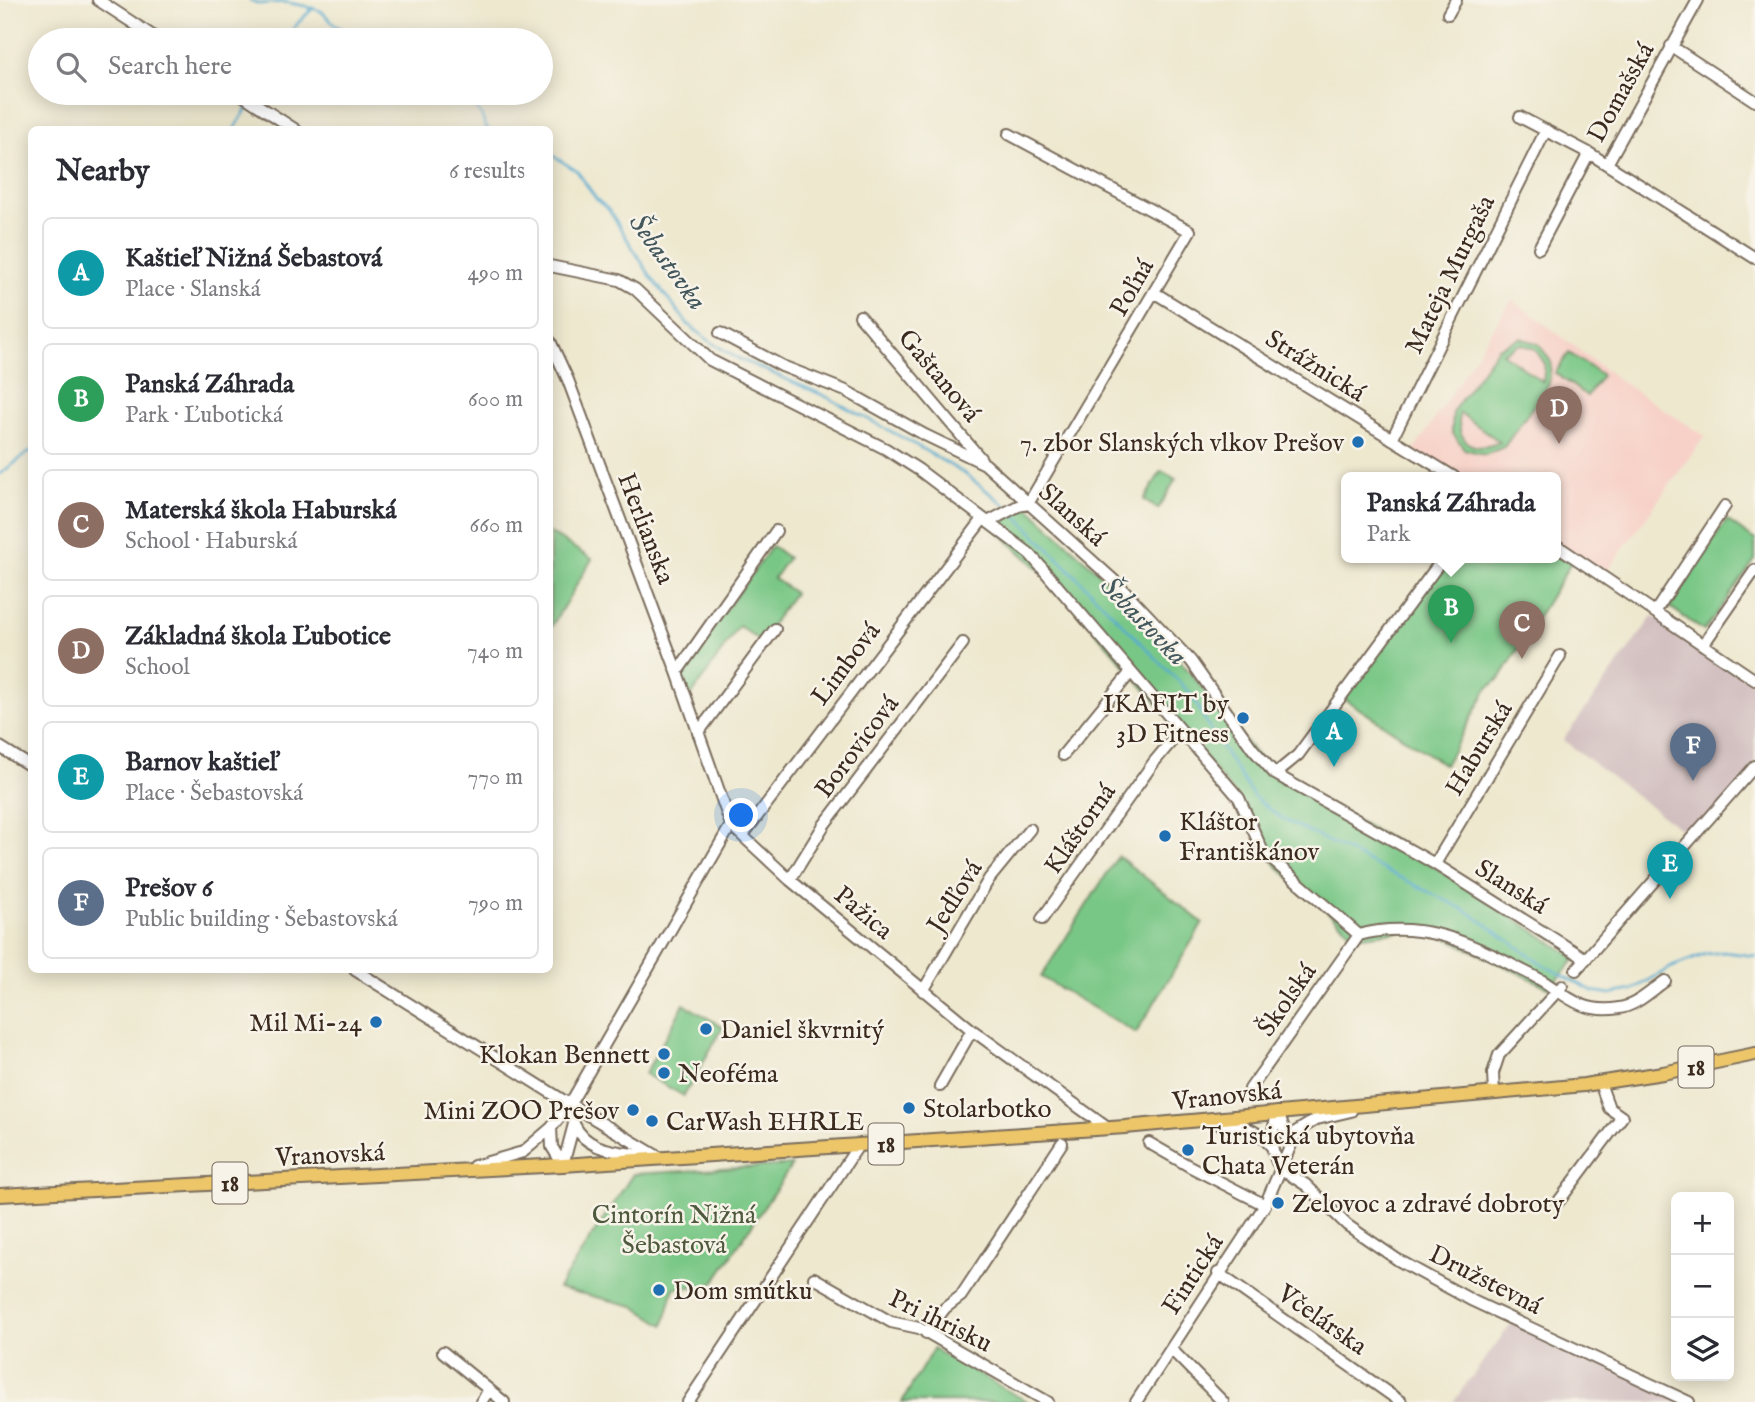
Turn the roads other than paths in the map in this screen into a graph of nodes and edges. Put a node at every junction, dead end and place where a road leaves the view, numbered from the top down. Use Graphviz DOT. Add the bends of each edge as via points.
graph roads {
  1 [pos="97,0"];
  2 [pos="1455,0"];
  3 [pos="1698,0"];
  4 [pos="1448,14"];
  5 [pos="140,28"];
  6 [pos="1671,46"];
  7 [pos="1755,101"];
  8 [pos="258,105"];
  9 [pos="1520,117"];
  10 [pos="290,126"];
  11 [pos="1546,130"];
  12 [pos="1009,134"];
  13 [pos="1589,153"];
  14 [pos="1607,164"];
  15 [pos="1539,248"];
  16 [pos="1755,258"];
  17 [pos="553,267"];
  18 [pos="1155,293"];
  19 [pos="860,316"];
  20 [pos="720,333"];
  21 [pos="553,348"];
  22 [pos="952,425"];
  23 [pos="1392,439"];
  24 [pos="942,443"];
  25 [pos="985,464"];
  26 [pos="1446,472"];
  27 [pos="1023,505"];
  28 [pos="1725,506"];
  29 [pos="989,520"];
  30 [pos="776,531"];
  31 [pos="1561,548"];
  32 [pos="1440,563"];
  33 [pos="1755,570"];
  34 [pos="1655,612"];
  35 [pos="775,629"];
  36 [pos="963,643"];
  37 [pos="1703,645"];
  38 [pos="1560,656"];
  39 [pos="677,672"];
  40 [pos="1131,672"];
  41 [pos="1755,680"];
  42 [pos="1181,731"];
  43 [pos="698,733"];
  44 [pos="0,747"];
  45 [pos="1063,755"];
  46 [pos="28,764"];
  47 [pos="1755,766"];
  48 [pos="1275,774"];
  49 [pos="731,825"];
  50 [pos="1030,829"];
  51 [pos="743,835"];
  52 [pos="1435,864"];
  53 [pos="985,875"];
  54 [pos="790,880"];
  55 [pos="1042,919"];
  56 [pos="1359,936"];
  57 [pos="1586,959"];
  58 [pos="1576,970"];
  59 [pos="360,973"];
  60 [pos="1665,981"];
  61 [pos="921,989"];
  62 [pos="1559,989"];
  63 [pos="972,1030"];
  64 [pos="1755,1054"];
  65 [pos="1600,1083"];
  66 [pos="940,1086"];
  67 [pos="1250,1089"];
  68 [pos="1494,1094"];
  69 [pos="570,1104"];
  70 [pos="1370,1106"];
  71 [pos="1278,1112"];
  72 [pos="1185,1122"];
  73 [pos="574,1124"];
  74 [pos="551,1128"];
  75 [pos="1109,1129"];
  76 [pos="1062,1143"];
  77 [pos="1149,1143"];
  78 [pos="1290,1145"];
  79 [pos="858,1146"];
  80 [pos="1271,1146"];
  81 [pos="662,1158"];
  82 [pos="563,1166"];
  83 [pos="1281,1169"];
  84 [pos="460,1170"];
  85 [pos="0,1195"];
  86 [pos="1559,1201"];
  87 [pos="1265,1205"];
  88 [pos="1218,1273"];
  89 [pos="814,1278"];
  90 [pos="926,1333"];
  91 [pos="1171,1349"];
  92 [pos="443,1352"];
  93 [pos="489,1390"];
  94 [pos="481,1402"];
  95 [pos="505,1402"];
  96 [pos="688,1402"];
  97 [pos="1048,1402"];
  98 [pos="1136,1402"];
  99 [pos="1223,1402"];
  100 [pos="1401,1402"];
  101 [pos="1689,1402"];
  1 -- 5 [label="street"];
  2 -- 4 [label="street"];
  3 -- 6 [label="street, Domašská"];
  6 -- 7 [label="street"];
  6 -- 14 [label="street, Domašská"];
  8 -- 10 [label="street"];
  9 -- 11 [label="street"];
  11 -- 13 [label="street"];
  11 -- 23 [label="street, Mateja Murgaša"];
  12 -- 18 [label="street, Poľná" via="1190,231"];
  13 -- 14 [label="street"];
  13 -- 15 [label="street"];
  14 -- 16 [label="street, Domašská"];
  17 -- 29 [label="street" via="619,280 635,289 721,367 886,449"];
  18 -- 23 [label="street, Strážnická"];
  18 -- 27 [label="street, Poľná"];
  19 -- 22 [label="street, Gaštanová"];
  20 -- 24 [label="street, Slanská" via="782,366 846,391"];
  21 -- 39 [label="street, Herlianska"];
  22 -- 24 [label="street"];
  22 -- 25 [label="street, Gaštanová"];
  23 -- 26 [label="street, Strážnická"];
  24 -- 25 [label="street, Slanská"];
  25 -- 27 [label="street, Slanská"];
  27 -- 29 [label="street, Poľná"];
  27 -- 48 [label="street, Slanská" via="1119,585 1191,661"];
  28 -- 34 [label="street"];
  29 -- 40 [label="street" via="1030,554"];
  29 -- 51 [label="street, Limbová"];
  30 -- 39 [label="street"];
  31 -- 34 [label="street"];
  32 -- 48 [label="street" via="1298,755"];
  33 -- 37 [label="street"];
  34 -- 37 [label="street"];
  35 -- 43 [label="street"];
  36 -- 54 [label="street, Borovicová" via="824,825"];
  37 -- 41 [label="street"];
  38 -- 52 [label="street, Haburská"];
  39 -- 43 [label="street, Herlianska"];
  40 -- 42 [label="street"];
  40 -- 45 [label="street"];
  42 -- 55 [label="street, Kláštorná" via="1049,899"];
  42 -- 56 [label="street" via="1238,798 1263,852"];
  43 -- 49 [label="street, Herlianska"];
  44 -- 46 [label="street"];
  47 -- 57 [label="street"];
  48 -- 52 [label="street, Slanská"];
  49 -- 51 [label="street, Pažica"];
  49 -- 69 [label="street"];
  50 -- 61 [label="street, Jedľová" via="989,879"];
  51 -- 54 [label="street, Pažica"];
  52 -- 57 [label="street, Slanská"];
  53 -- 61 [label="street, Jedľová"];
  54 -- 61 [label="street, Pažica"];
  56 -- 62 [label="street" via="1404,929 1440,934 1475,945"];
  56 -- 67 [label="street, Školská"];
  57 -- 58 [label="street"];
  59 -- 69 [label="street"];
  60 -- 62 [label="street" via="1621,1008 1576,1004"];
  61 -- 63 [label="street, Pažica"];
  62 -- 68 [label="street" via="1499,1055 1493,1073"];
  63 -- 66 [label="street"];
  63 -- 75 [label="street, Pažica"];
  64 -- 65 [label="main road, Vranovská / 18"];
  65 -- 68 [label="main road, Vranovská / 18"];
  65 -- 86 [label="street" via="1609,1108 1622,1117"];
  68 -- 70 [label="main road, Vranovská / 18"];
  69 -- 73 [label="street"];
  69 -- 74 [label="street"];
  69 -- 81 [label="street"];
  70 -- 71 [label="main road, Vranovská / 18"];
  70 -- 78 [label="street, Fintická" via="1306,1124"];
  71 -- 72 [label="main road, Vranovská / 18"];
  71 -- 78 [label="street"];
  71 -- 80 [label="street"];
  72 -- 75 [label="main road, Vranovská / 18"];
  72 -- 80 [label="street" via="1247,1127"];
  73 -- 81 [label="street" via="582,1138 604,1149"];
  73 -- 82 [label="street"];
  74 -- 82 [label="street" via="552,1147"];
  74 -- 84 [label="street" via="523,1152"];
  75 -- 79 [label="main road, Vranovská / 18"];
  76 -- 90 [label="street" via="961,1296"];
  77 -- 87 [label="street"];
  78 -- 83 [label="street, Fintická"];
  79 -- 81 [label="main road, Vranovská / 18"];
  79 -- 96 [label="street"];
  80 -- 83 [label="street"];
  81 -- 82 [label="main road, Vranovská / 18"];
  82 -- 84 [label="main road, Vranovská / 18"];
  83 -- 87 [label="street, Fintická"];
  83 -- 101 [label="street, Družstevná" via="1306,1185 1347,1225 1398,1260 1473,1301"];
  84 -- 85 [label="main road, Vranovská / 18"];
  87 -- 88 [label="street, Fintická"];
  88 -- 91 [label="street, Fintická"];
  88 -- 100 [label="street, Včelárska"];
  89 -- 90 [label="street, Pri ihrisku" via="891,1322"];
  90 -- 97 [label="street, Pri ihrisku"];
  91 -- 98 [label="street, Fintická"];
  91 -- 99 [label="street"];
  92 -- 93 [label="street"];
  93 -- 94 [label="street"];
  93 -- 95 [label="street"];
}
